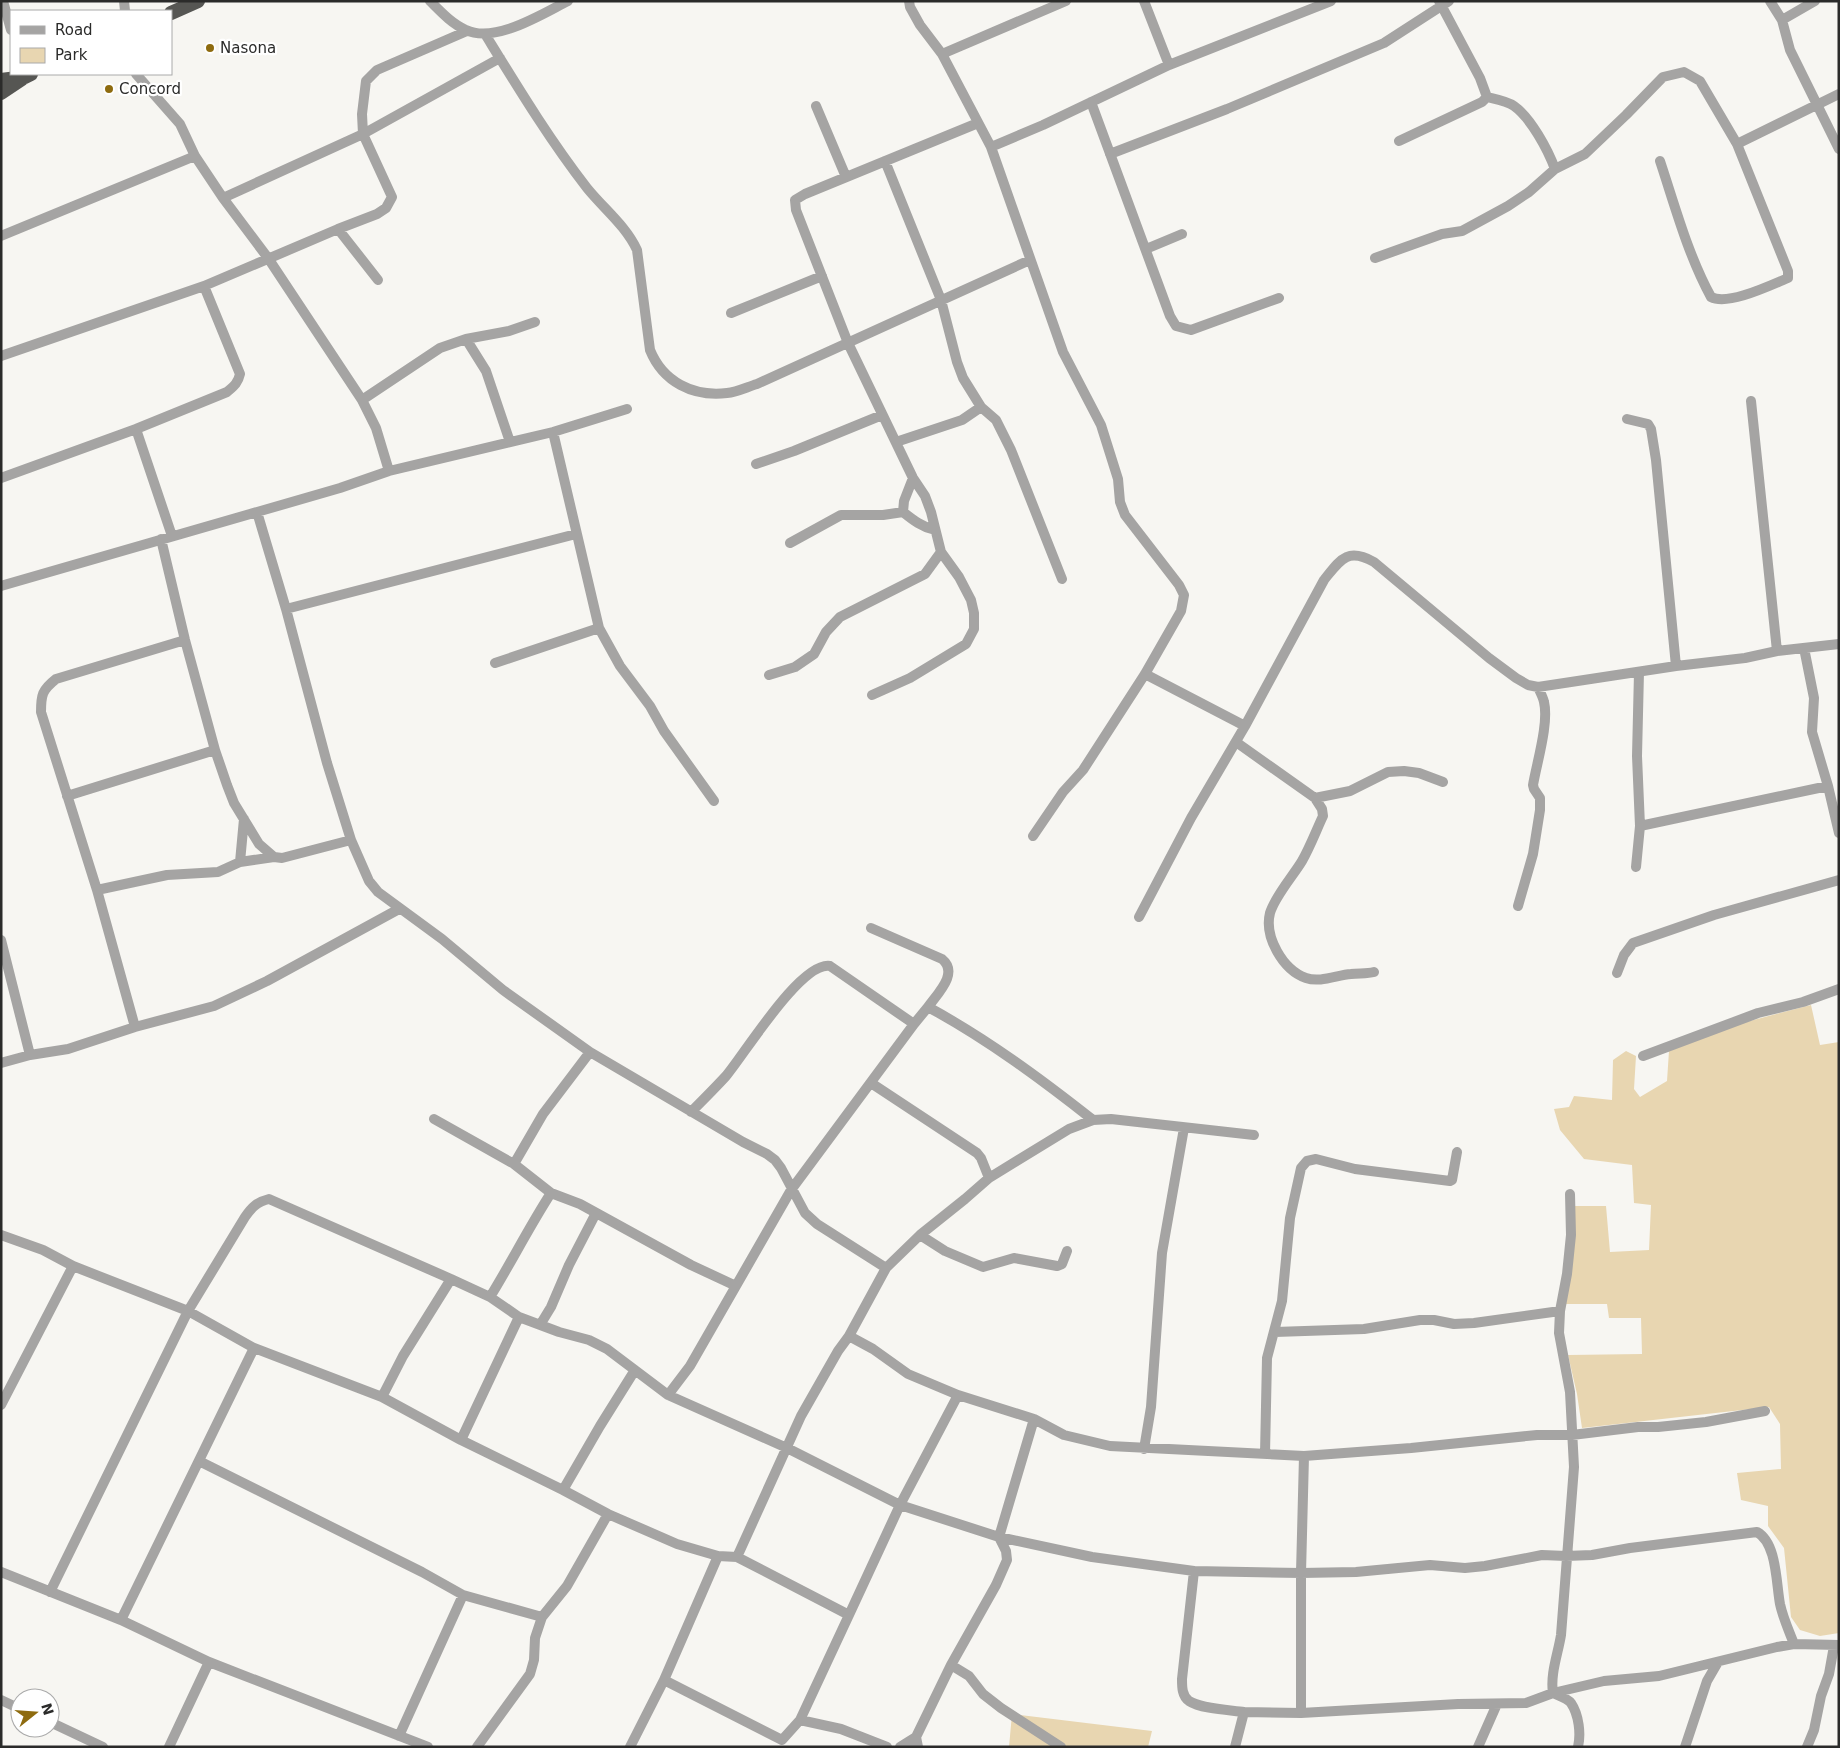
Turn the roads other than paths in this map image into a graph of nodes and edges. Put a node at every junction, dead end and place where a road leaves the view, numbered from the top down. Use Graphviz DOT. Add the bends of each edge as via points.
graph roads {
  1 [pos="3,1"];
  2 [pos="198,1"];
  3 [pos="430,1"];
  4 [pos="568,1"];
  5 [pos="910,1"];
  6 [pos="1066,1"];
  7 [pos="1144,1"];
  8 [pos="1331,1"];
  9 [pos="1770,1"];
  10 [pos="1815,1"];
  11 [pos="1443,3"];
  12 [pos="172,13"];
  13 [pos="1782,20"];
  14 [pos="10,26"];
  15 [pos="467,31"];
  16 [pos="485,34"];
  17 [pos="942,54"];
  18 [pos="500,58"];
  19 [pos="1169,65"];
  20 [pos="27,75"];
  21 [pos="137,75"];
  22 [pos="1,80"];
  23 [pos="1,93"];
  24 [pos="1839,94"];
  25 [pos="1487,97"];
  26 [pos="1091,102"];
  27 [pos="1817,104"];
  28 [pos="816,106"];
  29 [pos="978,124"];
  30 [pos="363,134"];
  31 [pos="1399,141"];
  32 [pos="1737,144"];
  33 [pos="991,146"];
  34 [pos="1839,149"];
  35 [pos="1110,154"];
  36 [pos="195,156"];
  37 [pos="885,161"];
  38 [pos="1660,161"];
  39 [pos="1555,170"];
  40 [pos="846,177"];
  41 [pos="223,198"];
  42 [pos="338,229"];
  43 [pos="1182,234"];
  44 [pos="1,236"];
  45 [pos="1146,249"];
  46 [pos="268,258"];
  47 [pos="1375,258"];
  48 [pos="1030,260"];
  49 [pos="822,276"];
  50 [pos="378,280"];
  51 [pos="204,286"];
  52 [pos="1279,298"];
  53 [pos="941,300"];
  54 [pos="732,313"];
  55 [pos="535,322"];
  56 [pos="466,339"];
  57 [pos="848,342"];
  58 [pos="1,356"];
  59 [pos="362,400"];
  60 [pos="1751,400"];
  61 [pos="981,407"];
  62 [pos="627,409"];
  63 [pos="882,415"];
  64 [pos="1627,420"];
  65 [pos="136,429"];
  66 [pos="553,432"];
  67 [pos="510,442"];
  68 [pos="896,442"];
  69 [pos="756,464"];
  70 [pos="389,470"];
  71 [pos="1,478"];
  72 [pos="913,478"];
  73 [pos="257,512"];
  74 [pos="903,512"];
  75 [pos="935,530"];
  76 [pos="576,534"];
  77 [pos="172,536"];
  78 [pos="161,539"];
  79 [pos="790,543"];
  80 [pos="941,552"];
  81 [pos="1062,579"];
  82 [pos="1,586"];
  83 [pos="286,609"];
  84 [pos="599,628"];
  85 [pos="185,640"];
  86 [pos="1839,644"];
  87 [pos="1804,648"];
  88 [pos="1777,651"];
  89 [pos="495,663"];
  90 [pos="1676,666"];
  91 [pos="1639,672"];
  92 [pos="1145,674"];
  93 [pos="769,675"];
  94 [pos="1538,687"];
  95 [pos="872,695"];
  96 [pos="1245,726"];
  97 [pos="1236,742"];
  98 [pos="215,750"];
  99 [pos="1443,782"];
  100 [pos="1828,786"];
  101 [pos="67,796"];
  102 [pos="1315,798"];
  103 [pos="714,802"];
  104 [pos="244,819"];
  105 [pos="1640,826"];
  106 [pos="1839,834"];
  107 [pos="1033,836"];
  108 [pos="351,840"];
  109 [pos="274,857"];
  110 [pos="240,862"];
  111 [pos="1636,867"];
  112 [pos="1839,880"];
  113 [pos="96,890"];
  114 [pos="1518,906"];
  115 [pos="399,909"];
  116 [pos="1139,916"];
  117 [pos="871,928"];
  118 [pos="1,940"];
  119 [pos="1374,972"];
  120 [pos="1617,974"];
  121 [pos="1839,989"];
  122 [pos="928,1007"];
  123 [pos="914,1024"];
  124 [pos="135,1027"];
  125 [pos="590,1052"];
  126 [pos="30,1055"];
  127 [pos="1643,1056"];
  128 [pos="1,1063"];
  129 [pos="871,1083"];
  130 [pos="691,1112"];
  131 [pos="434,1119"];
  132 [pos="1094,1120"];
  133 [pos="1184,1128"];
  134 [pos="1254,1135"];
  135 [pos="1457,1152"];
  136 [pos="514,1164"];
  137 [pos="989,1178"];
  138 [pos="791,1190"];
  139 [pos="551,1193"];
  140 [pos="1570,1194"];
  141 [pos="596,1213"];
  142 [pos="1,1235"];
  143 [pos="920,1235"];
  144 [pos="1066,1251"];
  145 [pos="73,1266"];
  146 [pos="886,1268"];
  147 [pos="451,1280"];
  148 [pos="736,1286"];
  149 [pos="490,1297"];
  150 [pos="188,1311"];
  151 [pos="1560,1311"];
  152 [pos="519,1317"];
  153 [pos="540,1325"];
  154 [pos="1275,1332"];
  155 [pos="849,1336"];
  156 [pos="254,1348"];
  157 [pos="635,1370"];
  158 [pos="668,1395"];
  159 [pos="958,1395"];
  160 [pos="382,1397"];
  161 [pos="1,1405"];
  162 [pos="1765,1412"];
  163 [pos="1034,1419"];
  164 [pos="1572,1435"];
  165 [pos="461,1440"];
  166 [pos="787,1448"];
  167 [pos="1144,1449"];
  168 [pos="1265,1454"];
  169 [pos="1304,1456"];
  170 [pos="199,1461"];
  171 [pos="563,1490"];
  172 [pos="900,1505"];
  173 [pos="608,1514"];
  174 [pos="999,1537"];
  175 [pos="718,1556"];
  176 [pos="1566,1556"];
  177 [pos="737,1557"];
  178 [pos="1194,1571"];
  179 [pos="1,1572"];
  180 [pos="1300,1573"];
  181 [pos="50,1592"];
  182 [pos="464,1595"];
  183 [pos="849,1615"];
  184 [pos="542,1617"];
  185 [pos="121,1620"];
  186 [pos="1794,1644"];
  187 [pos="1837,1646"];
  188 [pos="209,1662"];
  189 [pos="1718,1662"];
  190 [pos="950,1665"];
  191 [pos="1697,1667"];
  192 [pos="664,1680"];
  193 [pos="1707,1681"];
  194 [pos="1553,1693"];
  195 [pos="1497,1704"];
  196 [pos="1244,1712"];
  197 [pos="1301,1714"];
  198 [pos="800,1720"];
  199 [pos="60,1727"];
  200 [pos="399,1736"];
  201 [pos="917,1742"];
  202 [pos="780,1743"];
  203 [pos="426,1746"];
  204 [pos="103,1747"];
  205 [pos="169,1747"];
  206 [pos="477,1747"];
  207 [pos="630,1747"];
  208 [pos="886,1747"];
  209 [pos="900,1747"];
  210 [pos="1061,1747"];
  211 [pos="1234,1747"];
  212 [pos="1478,1747"];
  213 [pos="1578,1747"];
  214 [pos="1685,1747"];
  215 [pos="1807,1747"];
  1 -- 14 [label="street"];
  2 -- 12 [label="highway"];
  3 -- 15 [label="street" via="443,15"];
  4 -- 16 [label="street" via="514,27"];
  5 -- 17 [label="street" via="920,25"];
  6 -- 17 [label="street"];
  7 -- 19 [label="street"];
  8 -- 19 [label="street"];
  9 -- 13 [label="street"];
  10 -- 13 [label="street"];
  11 -- 25 [label="street"];
  11 -- 35 [label="street" via="1384,43"];
  13 -- 27 [label="street" via="1790,50"];
  15 -- 16 [label="street"];
  15 -- 30 [label="street" via="377,70 366,81"];
  16 -- 18 [label="street"];
  17 -- 29 [label="street"];
  18 -- 30 [label="street"];
  18 -- 57 [label="street" via="538,120 587,188 630,235 637,250 650,350 656,364 674,382 699,392 727,393 757,384"];
  19 -- 26 [label="street"];
  20 -- 22 [label="highway"];
  20 -- 23 [label="highway"];
  21 -- 36 [label="street" via="180,124"];
  24 -- 27 [label="street"];
  25 -- 31 [label="street"];
  25 -- 39 [label="street" via="1513,104 1525,116"];
  26 -- 33 [label="street"];
  26 -- 35 [label="street"];
  27 -- 32 [label="street"];
  27 -- 34 [label="street"];
  28 -- 40 [label="street"];
  29 -- 33 [label="street"];
  29 -- 37 [label="street"];
  30 -- 41 [label="street"];
  30 -- 42 [label="street" via="392,197 378,214"];
  32 -- 38 [label="street" via="1788,278 1722,301 1711,297 1704,285"];
  32 -- 39 [label="street" via="1700,81 1684,72 1663,77 1585,154"];
  33 -- 48 [label="street"];
  35 -- 45 [label="street"];
  36 -- 41 [label="street"];
  36 -- 44 [label="street"];
  37 -- 40 [label="street"];
  37 -- 53 [label="street"];
  39 -- 47 [label="street" via="1522,197 1462,231 1442,234"];
  40 -- 49 [label="street" via="796,200 796,210"];
  41 -- 46 [label="street"];
  42 -- 46 [label="street"];
  42 -- 50 [label="street"];
  43 -- 45 [label="street"];
  45 -- 52 [label="street" via="1170,316 1176,326 1184,329 1191,330"];
  46 -- 51 [label="street"];
  46 -- 59 [label="street"];
  48 -- 53 [label="street"];
  48 -- 92 [label="street" via="1063,352 1101,425 1125,515 1184,595 1181,611"];
  49 -- 54 [label="street"];
  49 -- 57 [label="street"];
  51 -- 58 [label="street"];
  51 -- 65 [label="street" via="240,374 239,381 227,392"];
  53 -- 57 [label="street"];
  53 -- 61 [label="street" via="960,370"];
  55 -- 56 [label="street" via="509,331"];
  56 -- 59 [label="street" via="440,348"];
  56 -- 67 [label="street" via="486,371"];
  57 -- 63 [label="street"];
  59 -- 70 [label="street" via="376,428"];
  60 -- 88 [label="street"];
  61 -- 68 [label="street" via="962,420"];
  61 -- 81 [label="street" via="996,420 1011,450"];
  62 -- 66 [label="street"];
  63 -- 68 [label="street"];
  63 -- 69 [label="street"];
  64 -- 90 [label="street" via="1648,424 1652,429"];
  65 -- 71 [label="street"];
  65 -- 77 [label="street"];
  66 -- 67 [label="street"];
  66 -- 76 [label="street"];
  67 -- 70 [label="street"];
  68 -- 72 [label="street"];
  70 -- 73 [label="street"];
  72 -- 74 [label="street"];
  72 -- 75 [label="street" via="932,512"];
  73 -- 77 [label="street"];
  73 -- 83 [label="street"];
  74 -- 75 [label="street" via="915,522"];
  74 -- 79 [label="street" via="883,516 841,515"];
  75 -- 80 [label="street"];
  76 -- 83 [label="street"];
  76 -- 84 [label="street"];
  77 -- 78 [label="street"];
  78 -- 82 [label="street"];
  78 -- 85 [label="street"];
  80 -- 93 [label="street" via="925,574 840,617 826,632 814,654 795,668"];
  80 -- 95 [label="street" via="971,600 974,629 966,644 910,678"];
  83 -- 108 [label="street"];
  84 -- 89 [label="street"];
  84 -- 103 [label="street" via="620,666"];
  85 -- 98 [label="street"];
  85 -- 101 [label="street" via="56,679 48,686 41,696 41,712"];
  86 -- 87 [label="street"];
  87 -- 88 [label="street"];
  87 -- 100 [label="street" via="1814,698 1812,732"];
  88 -- 90 [label="street"];
  90 -- 91 [label="street"];
  91 -- 94 [label="street"];
  91 -- 105 [label="street" via="1637,756"];
  92 -- 96 [label="street"];
  92 -- 107 [label="street" via="1083,770 1063,792"];
  94 -- 96 [label="street" via="1516,678 1489,658 1374,562 1352,555 1341,559 1324,580"];
  94 -- 114 [label="street" via="1544,702 1544,716 1533,785 1540,798 1540,810 1533,854"];
  96 -- 97 [label="street"];
  97 -- 102 [label="street"];
  97 -- 116 [label="street"];
  98 -- 101 [label="street"];
  98 -- 104 [label="street" via="234,802"];
  99 -- 102 [label="street" via="1419,772 1388,772 1350,790"];
  100 -- 105 [label="street"];
  100 -- 106 [label="street"];
  101 -- 113 [label="street"];
  102 -- 119 [label="street" via="1323,816 1303,860 1270,912 1272,938 1279,956 1307,979 1322,980"];
  104 -- 109 [label="street" via="259,844"];
  104 -- 110 [label="street"];
  105 -- 111 [label="street"];
  108 -- 109 [label="street" via="282,858"];
  108 -- 115 [label="street" via="369,881"];
  109 -- 110 [label="street"];
  110 -- 113 [label="street" via="218,872 168,874"];
  112 -- 120 [label="street" via="1633,943 1624,954"];
  113 -- 124 [label="street"];
  115 -- 124 [label="street" via="242,994 214,1006"];
  115 -- 125 [label="street" via="442,939 503,990"];
  117 -- 122 [label="street" via="948,964 948,979"];
  118 -- 126 [label="street"];
  121 -- 127 [label="street" via="1758,1014"];
  122 -- 123 [label="street"];
  122 -- 132 [label="street" via="1042,1080"];
  123 -- 129 [label="street"];
  123 -- 130 [label="street" via="830,966 820,967 788,993 726,1075"];
  124 -- 126 [label="street" via="68,1049"];
  125 -- 130 [label="street"];
  125 -- 136 [label="street" via="544,1114"];
  126 -- 128 [label="street"];
  129 -- 137 [label="street" via="977,1154"];
  129 -- 138 [label="street"];
  130 -- 138 [label="street" via="775,1160"];
  131 -- 136 [label="street"];
  132 -- 133 [label="street" via="1111,1118"];
  132 -- 137 [label="street" via="1069,1129"];
  133 -- 134 [label="street"];
  133 -- 167 [label="street" via="1162,1253 1151,1407"];
  135 -- 154 [label="street" via="1454,1176 1450,1181 1355,1169 1316,1159 1307,1161 1302,1168 1290,1218 1282,1301"];
  136 -- 139 [label="street"];
  137 -- 143 [label="street"];
  138 -- 146 [label="street" via="805,1213 817,1224"];
  138 -- 148 [label="street"];
  139 -- 141 [label="street"];
  139 -- 149 [label="street"];
  140 -- 151 [label="street" via="1567,1274"];
  141 -- 148 [label="street"];
  141 -- 153 [label="street"];
  142 -- 145 [label="street" via="43,1250"];
  143 -- 144 [label="street" via="945,1251 982,1267 1014,1258 1057,1266 1062,1264"];
  143 -- 146 [label="street"];
  145 -- 150 [label="street"];
  145 -- 161 [label="street"];
  146 -- 155 [label="street"];
  147 -- 149 [label="street"];
  147 -- 150 [label="street" via="269,1199 249,1212"];
  147 -- 160 [label="street" via="403,1356"];
  148 -- 158 [label="street" via="690,1366"];
  149 -- 152 [label="street"];
  150 -- 156 [label="street"];
  150 -- 181 [label="street"];
  151 -- 154 [label="street" via="1474,1323 1420,1320 1364,1329"];
  151 -- 164 [label="street" via="1559,1333 1570,1392"];
  152 -- 153 [label="street"];
  152 -- 165 [label="street"];
  153 -- 157 [label="street" via="589,1340"];
  154 -- 168 [label="street" via="1267,1358"];
  155 -- 159 [label="street" via="908,1374"];
  155 -- 166 [label="street"];
  156 -- 160 [label="street"];
  156 -- 170 [label="street"];
  157 -- 158 [label="street"];
  157 -- 171 [label="street"];
  158 -- 166 [label="street"];
  159 -- 163 [label="street"];
  159 -- 172 [label="street"];
  160 -- 165 [label="street"];
  162 -- 164 [label="street" via="1673,1426"];
  163 -- 167 [label="street" via="1064,1435 1110,1446"];
  163 -- 174 [label="street"];
  164 -- 169 [label="street" via="1537,1435"];
  164 -- 176 [label="street" via="1573,1497"];
  165 -- 171 [label="street"];
  166 -- 172 [label="street"];
  166 -- 177 [label="street"];
  167 -- 168 [label="street"];
  168 -- 169 [label="street"];
  169 -- 180 [label="street"];
  170 -- 182 [label="street"];
  170 -- 185 [label="street"];
  171 -- 173 [label="street"];
  172 -- 174 [label="street"];
  172 -- 183 [label="street"];
  173 -- 175 [label="street" via="677,1544"];
  173 -- 184 [label="street" via="567,1586"];
  174 -- 178 [label="street" via="1092,1557"];
  174 -- 190 [label="street" via="1007,1560"];
  175 -- 177 [label="street"];
  175 -- 192 [label="street"];
  176 -- 180 [label="street" via="1542,1555 1465,1568 1430,1565"];
  176 -- 186 [label="street" via="1757,1532 1768,1543 1780,1604"];
  176 -- 194 [label="street" via="1561,1635 1551,1680"];
  177 -- 183 [label="street"];
  178 -- 180 [label="street"];
  178 -- 196 [label="street" via="1182,1692 1189,1700 1204,1706"];
  179 -- 181 [label="street"];
  180 -- 197 [label="street"];
  181 -- 185 [label="street"];
  182 -- 184 [label="street"];
  182 -- 200 [label="street"];
  183 -- 198 [label="street"];
  184 -- 206 [label="street" via="535,1638 530,1674"];
  185 -- 188 [label="street"];
  186 -- 187 [label="street"];
  186 -- 189 [label="street"];
  187 -- 215 [label="street"];
  188 -- 200 [label="street"];
  188 -- 205 [label="street"];
  189 -- 191 [label="street"];
  189 -- 193 [label="street"];
  190 -- 201 [label="street"];
  190 -- 210 [label="street" via="969,1676 983,1694 1001,1708"];
  191 -- 193 [label="street"];
  191 -- 194 [label="street" via="1659,1676 1604,1681"];
  192 -- 202 [label="street"];
  192 -- 207 [label="street"];
  193 -- 214 [label="street"];
  194 -- 195 [label="street" via="1526,1703"];
  194 -- 213 [label="street" via="1571,1703 1580,1736"];
  195 -- 197 [label="street"];
  195 -- 212 [label="street"];
  196 -- 197 [label="street"];
  196 -- 211 [label="street"];
  198 -- 202 [label="street"];
  198 -- 208 [label="street" via="841,1729"];
  199 -- 204 [label="street"];
  200 -- 203 [label="street"];
  201 -- 209 [label="street"];
}
